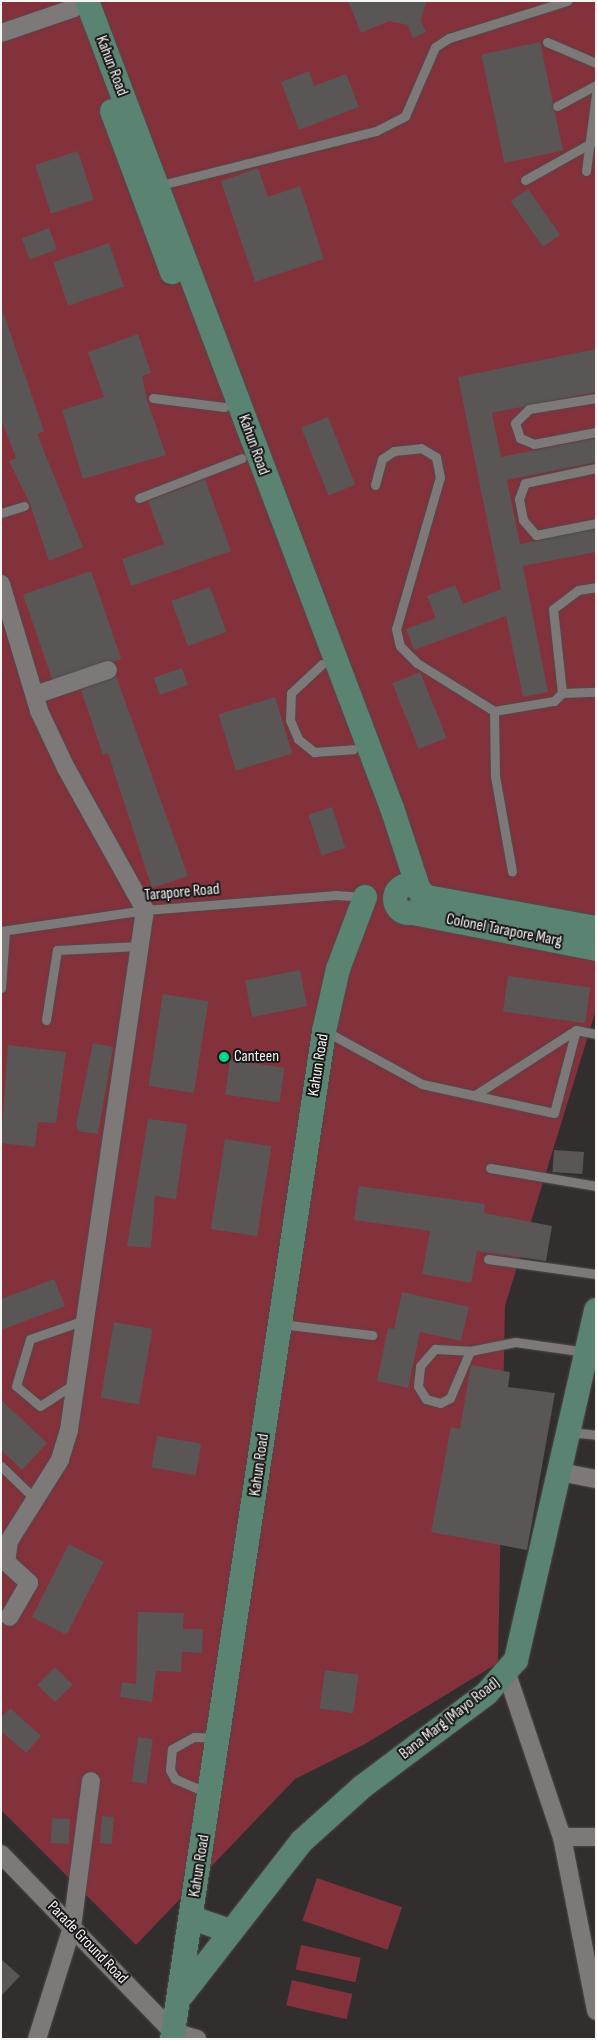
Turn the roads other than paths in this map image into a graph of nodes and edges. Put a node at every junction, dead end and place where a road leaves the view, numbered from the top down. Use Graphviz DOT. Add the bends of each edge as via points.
graph roads {
  1 [pos="567,1"];
  2 [pos="77,3"];
  3 [pos="1,33"];
  4 [pos="547,42"];
  5 [pos="596,63"];
  6 [pos="596,85"];
  7 [pos="596,94"];
  8 [pos="557,106"];
  9 [pos="591,143"];
  10 [pos="586,171"];
  11 [pos="524,180"];
  12 [pos="149,188"];
  13 [pos="153,398"];
  14 [pos="596,398"];
  15 [pos="224,407"];
  16 [pos="596,432"];
  17 [pos="242,458"];
  18 [pos="596,468"];
  19 [pos="374,485"];
  20 [pos="139,498"];
  21 [pos="24,506"];
  22 [pos="1,513"];
  23 [pos="596,523"];
  24 [pos="1,584"];
  25 [pos="596,587"];
  26 [pos="322,664"];
  27 [pos="108,670"];
  28 [pos="596,692"];
  29 [pos="562,693"];
  30 [pos="35,695"];
  31 [pos="494,711"];
  32 [pos="353,749"];
  33 [pos="512,871"];
  34 [pos="365,897"];
  35 [pos="409,898"];
  36 [pos="145,910"];
  37 [pos="596,928"];
  38 [pos="3,931"];
  39 [pos="139,946"];
  40 [pos="596,949"];
  41 [pos="1,988"];
  42 [pos="46,1020"];
  43 [pos="576,1030"];
  44 [pos="324,1031"];
  45 [pos="596,1034"];
  46 [pos="475,1095"];
  47 [pos="490,1168"];
  48 [pos="596,1186"];
  49 [pos="488,1259"];
  50 [pos="596,1274"];
  51 [pos="595,1319"];
  52 [pos="85,1320"];
  53 [pos="281,1324"];
  54 [pos="372,1335"];
  55 [pos="470,1351"];
  56 [pos="586,1352"];
  57 [pos="77,1383"];
  58 [pos="569,1432"];
  59 [pos="596,1435"];
  60 [pos="1,1466"];
  61 [pos="560,1472"];
  62 [pos="596,1479"];
  63 [pos="35,1499"];
  64 [pos="5,1537"];
  65 [pos="9,1616"];
  66 [pos="507,1674"];
  67 [pos="219,1738"];
  68 [pos="91,1781"];
  69 [pos="211,1794"];
  70 [pos="562,1837"];
  71 [pos="596,1837"];
  72 [pos="1,1854"];
  73 [pos="192,1918"];
  74 [pos="72,1927"];
  75 [pos="230,1931"];
  76 [pos="181,1996"];
  77 [pos="596,2011"];
  78 [pos="172,2036"];
  79 [pos="37,2039"];
  80 [pos="198,2039"];
  1 -- 12 [label="lane" via="449,38 436,47 404,116 376,131"];
  2 -- 3 [label="street"];
  2 -- 12 [label="street, Kahun Road"];
  4 -- 5 [label="lane"];
  6 -- 8 [label="lane"];
  7 -- 9 [label="lane"];
  9 -- 10 [label="lane"];
  9 -- 11 [label="lane"];
  12 -- 15 [label="street, Kahun Road"];
  12 -- 35 [label="street, Kahun Road"];
  13 -- 15 [label="lane"];
  14 -- 16 [label="lane" via="529,409 515,423 520,438 534,444"];
  15 -- 17 [label="street, Kahun Road"];
  17 -- 20 [label="lane"];
  17 -- 26 [label="street, Kahun Road"];
  18 -- 23 [label="lane" via="525,483 519,499 522,520 536,535"];
  19 -- 31 [label="lane" via="382,459 394,451 422,448 436,457 440,477 396,629 400,646 417,663"];
  21 -- 22 [label="lane"];
  24 -- 30 [label="street"];
  25 -- 29 [label="lane" via="578,590 553,608"];
  26 -- 32 [label="street, Kahun Road"];
  26 -- 32 [label="lane" via="291,693 290,720 298,739 314,752"];
  27 -- 30 [label="street"];
  28 -- 29 [label="lane"];
  29 -- 31 [label="lane" via="554,701"];
  30 -- 36 [label="street" via="66,768"];
  31 -- 33 [label="lane" via="495,776"];
  32 -- 35 [label="street, Kahun Road"];
  34 -- 35 [label="street"];
  34 -- 36 [label="lane, Tarapore Road" via="336,895"];
  34 -- 44 [label="street, Kahun Road" via="338,969"];
  35 -- 37 [label="street, Colonel Tarapore Marg"];
  35 -- 40 [label="street, Colonel Tarapore Marg"];
  36 -- 38 [label="lane, Tarapore Road"];
  36 -- 39 [label="street"];
  38 -- 41 [label="lane"];
  39 -- 42 [label="lane" via="57,950"];
  39 -- 52 [label="street"];
  43 -- 45 [label="lane"];
  43 -- 46 [label="lane"];
  43 -- 46 [label="lane" via="554,1113"];
  44 -- 46 [label="lane" via="422,1084"];
  44 -- 53 [label="street, Kahun Road"];
  47 -- 48 [label="lane"];
  49 -- 50 [label="lane"];
  51 -- 56 [label="street, Bana Marg (Mayo Road)"];
  52 -- 57 [label="street"];
  52 -- 57 [label="lane" via="30,1339 16,1386 40,1406"];
  53 -- 54 [label="lane"];
  53 -- 67 [label="street, Kahun Road"];
  55 -- 55 [label="lane" via="450,1398 440,1403 426,1399 418,1386 420,1366 428,1351"];
  55 -- 56 [label="lane" via="515,1342"];
  56 -- 58 [label="street, Bana Marg (Mayo Road)"];
  57 -- 63 [label="street" via="65,1446"];
  58 -- 59 [label="lane"];
  58 -- 61 [label="street, Bana Marg (Mayo Road)"];
  60 -- 63 [label="lane"];
  61 -- 62 [label="street"];
  61 -- 66 [label="street, Bana Marg (Mayo Road)" via="522,1645"];
  63 -- 64 [label="street"];
  64 -- 65 [label="street" via="6,1562 29,1583"];
  66 -- 70 [label="street"];
  66 -- 75 [label="street, Bana Marg (Mayo Road)" via="321,1824 268,1880"];
  67 -- 69 [label="street, Kahun Road"];
  67 -- 69 [label="lane" via="182,1741 172,1749 170,1763 181,1784"];
  68 -- 74 [label="street"];
  69 -- 73 [label="street, Kahun Road"];
  70 -- 71 [label="street"];
  70 -- 77 [label="street"];
  72 -- 74 [label="street, Parade Ground Road"];
  73 -- 75 [label="street"];
  73 -- 76 [label="street, Kahun Road"];
  74 -- 78 [label="street, Parade Ground Road"];
  74 -- 79 [label="street"];
  75 -- 76 [label="street, Bana Marg (Mayo Road)"];
  76 -- 78 [label="street, Kahun Road"];
  78 -- 80 [label="street"];
}
